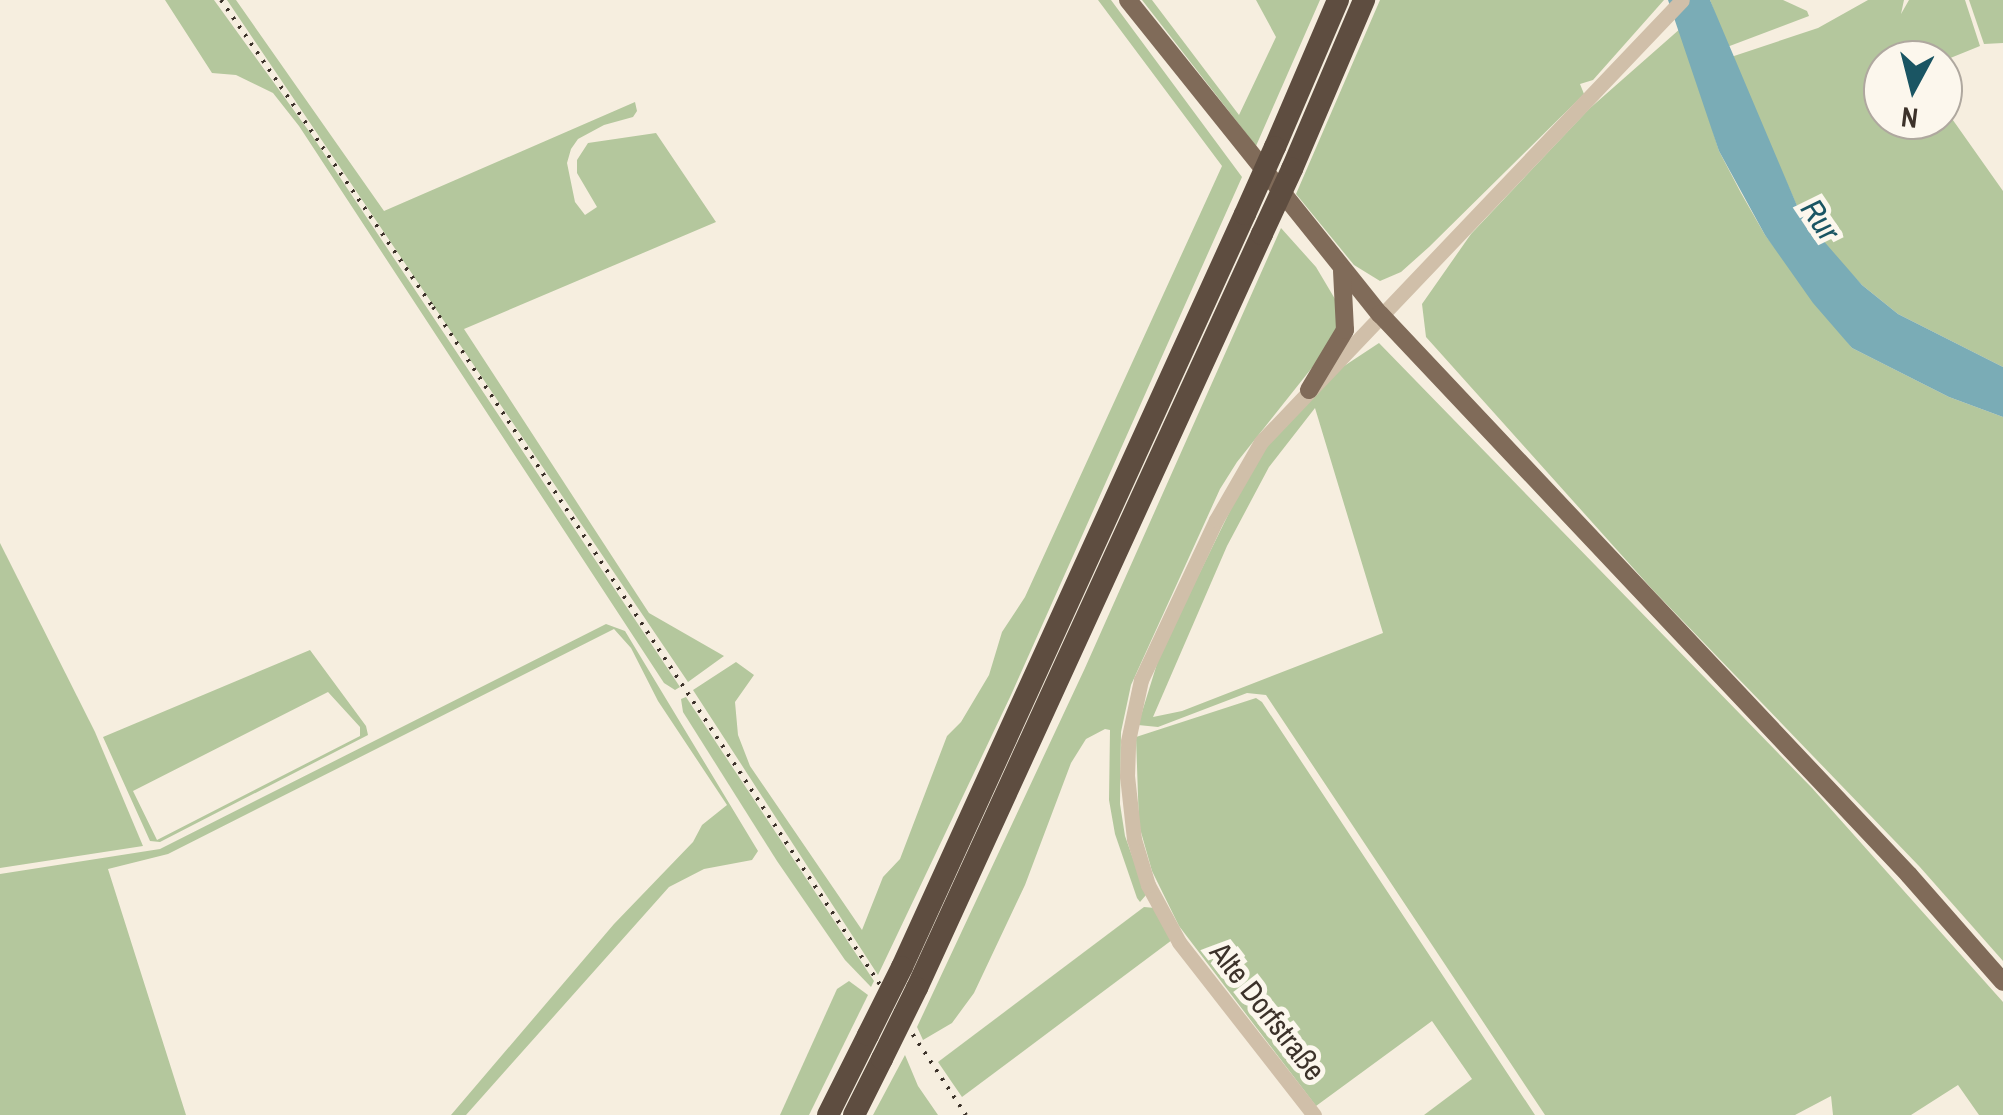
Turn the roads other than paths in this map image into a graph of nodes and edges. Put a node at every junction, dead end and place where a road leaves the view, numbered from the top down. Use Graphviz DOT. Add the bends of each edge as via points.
graph roads {
  1 [pos="1128,0"];
  2 [pos="1338,0"];
  3 [pos="1364,0"];
  4 [pos="1682,0"];
  5 [pos="1342,271"];
  6 [pos="1380,314"];
  7 [pos="1309,390"];
  8 [pos="2003,982"];
  9 [pos="828,1115"];
  10 [pos="854,1115"];
  11 [pos="1314,1115"];
  1 -- 5 [label="main road"];
  2 -- 9 [label="highway, bridge" via="902,967"];
  3 -- 10 [label="highway, bridge"];
  4 -- 6 [label="street, Alte Dorfstraße"];
  5 -- 6 [label="main road"];
  5 -- 7 [label="main road" via="1345,330"];
  6 -- 7 [label="street, Alte Dorfstraße"];
  6 -- 8 [label="main road"];
  7 -- 11 [label="street, Alte Dorfstraße" via="1245,466 1156,645 1133,710 1127,776 1148,885 1179,942"];
}
